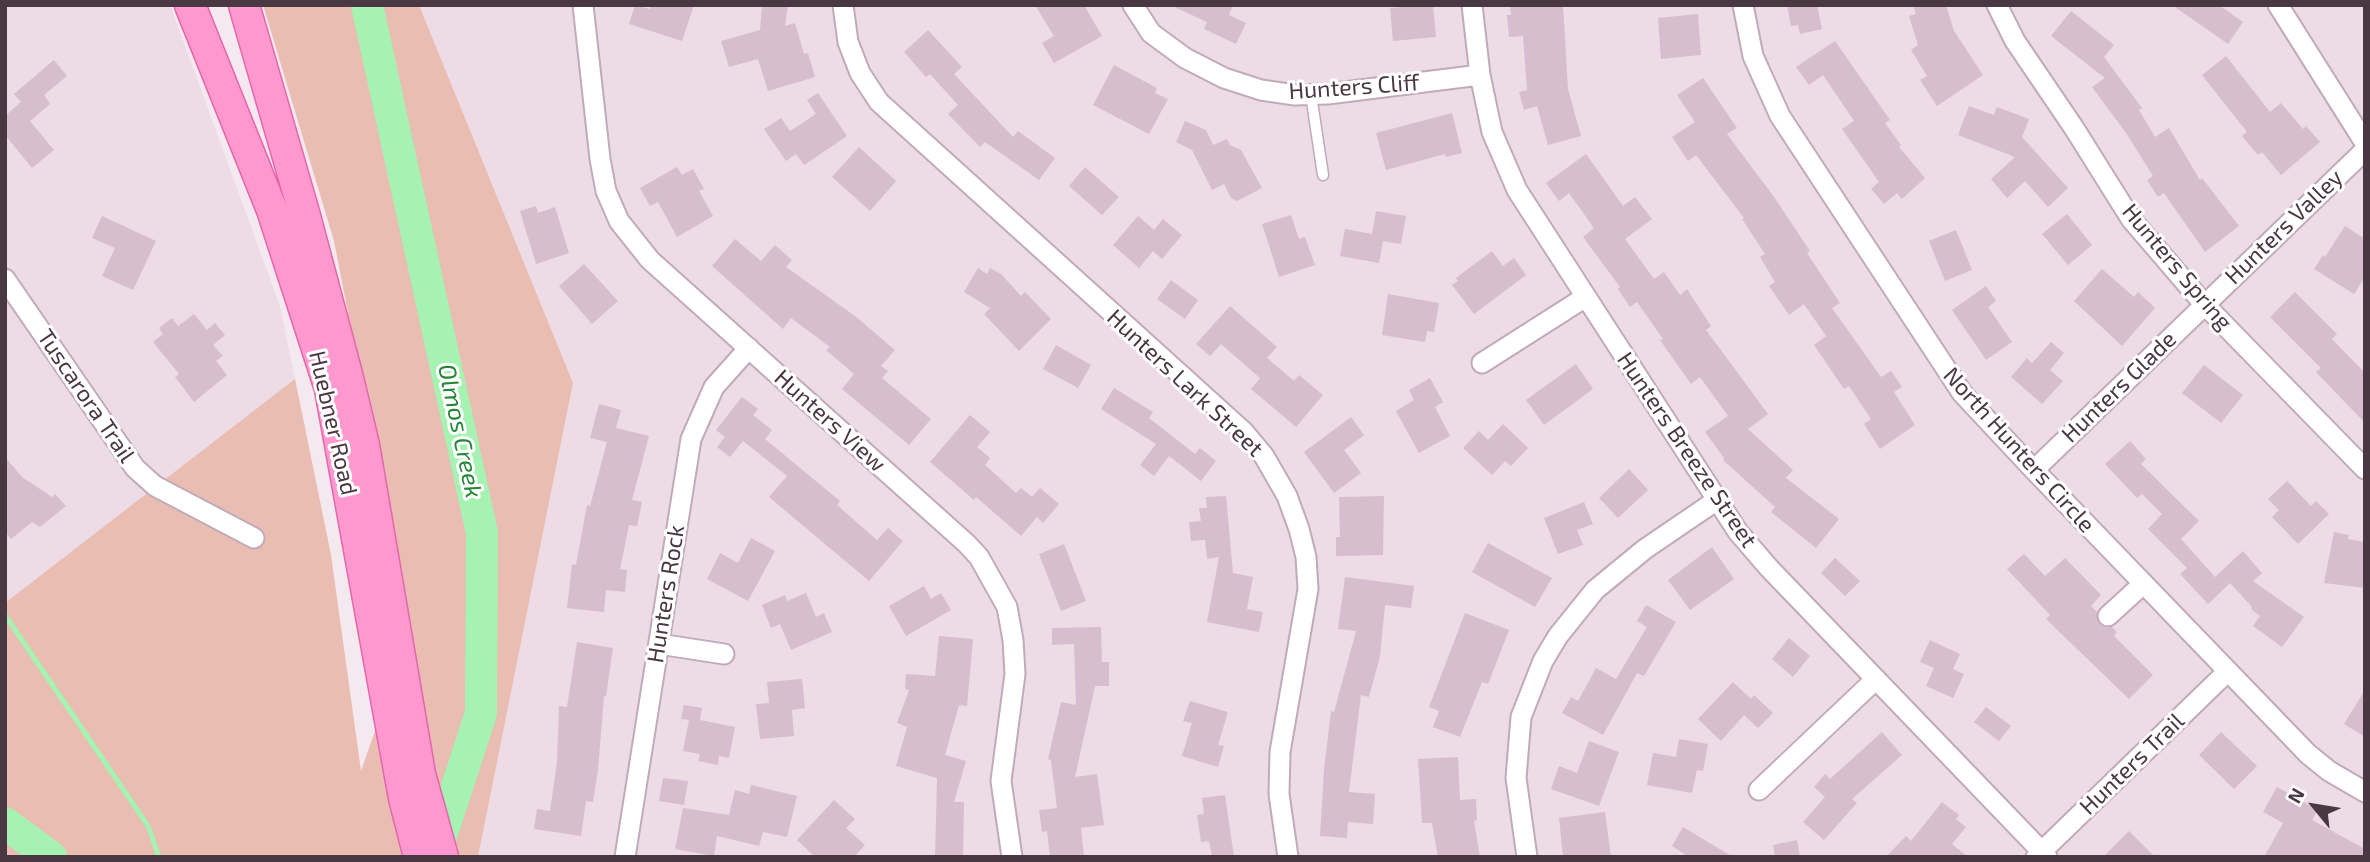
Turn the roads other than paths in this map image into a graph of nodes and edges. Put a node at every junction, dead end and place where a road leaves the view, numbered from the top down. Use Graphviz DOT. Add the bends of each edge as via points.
graph roads {
  1 [pos="190,5"];
  2 [pos="244,5"];
  3 [pos="583,5"];
  4 [pos="843,5"];
  5 [pos="1133,5"];
  6 [pos="1472,5"];
  7 [pos="1743,5"];
  8 [pos="1997,5"];
  9 [pos="2278,5"];
  10 [pos="1480,75"];
  11 [pos="1311,94"];
  12 [pos="2365,143"];
  13 [pos="2365,150"];
  14 [pos="1322,175"];
  15 [pos="5,279"];
  16 [pos="1584,298"];
  17 [pos="2204,304"];
  18 [pos="748,348"];
  19 [pos="1482,363"];
  20 [pos="2365,469"];
  21 [pos="2034,470"];
  22 [pos="1717,500"];
  23 [pos="254,538"];
  24 [pos="2143,584"];
  25 [pos="2108,616"];
  26 [pos="659,644"];
  27 [pos="723,654"];
  28 [pos="2227,672"];
  29 [pos="1876,679"];
  30 [pos="1759,790"];
  31 [pos="2365,793"];
  32 [pos="2042,855"];
  33 [pos="419,857"];
  34 [pos="443,857"];
  35 [pos="625,857"];
  36 [pos="1012,857"];
  37 [pos="1288,857"];
  38 [pos="1527,857"];
  1 -- 33 [label="main road, Huebner Road" via="272,210 330,389 402,787"];
  2 -- 34 [label="main road, Huebner Road" via="364,445 421,774"];
  3 -- 18 [label="street, Hunters View" via="600,159 606,191 619,221 650,260"];
  4 -- 37 [label="street, Hunters Lark Street" via="848,42 860,74 879,102 1244,432 1287,496 1306,557 1308,589 1280,752 1279,794"];
  5 -- 11 [label="street, Hunters Cliff" via="1151,33 1224,78 1261,90"];
  6 -- 10 [label="street, Hunters Breeze Street"];
  7 -- 21 [label="street, North Hunters Circle" via="1753,56 1780,116 1962,393"];
  8 -- 17 [label="street, Hunters Spring" via="2015,41 2131,219"];
  9 -- 12 [label="street"];
  10 -- 11 [label="street, Hunters Cliff"];
  10 -- 16 [label="street, Hunters Breeze Street" via="1504,163"];
  11 -- 14 [label="lane"];
  13 -- 17 [label="street, Hunters Valley"];
  15 -- 23 [label="street, Tuscarora Trail" via="135,468 155,486"];
  16 -- 19 [label="street"];
  16 -- 22 [label="street, Hunters Breeze Street"];
  17 -- 20 [label="street, Hunters Spring"];
  17 -- 21 [label="street, Hunters Glade"];
  18 -- 26 [label="street, Hunters Rock" via="714,387 691,439"];
  18 -- 36 [label="street, Hunters View" via="967,544 1007,607 1015,674 1000,781"];
  21 -- 24 [label="street, North Hunters Circle"];
  22 -- 29 [label="street, Hunters Breeze Street" via="1769,568"];
  22 -- 38 [label="street" via="1595,590 1543,662 1521,717 1516,778"];
  24 -- 25 [label="street"];
  24 -- 28 [label="street, North Hunters Circle"];
  26 -- 27 [label="street"];
  26 -- 35 [label="street, Hunters Rock"];
  28 -- 31 [label="street, North Hunters Circle" via="2308,754"];
  28 -- 32 [label="street, Hunters Trail"];
  29 -- 30 [label="street"];
  29 -- 32 [label="street, Hunters Breeze Street"];
}
